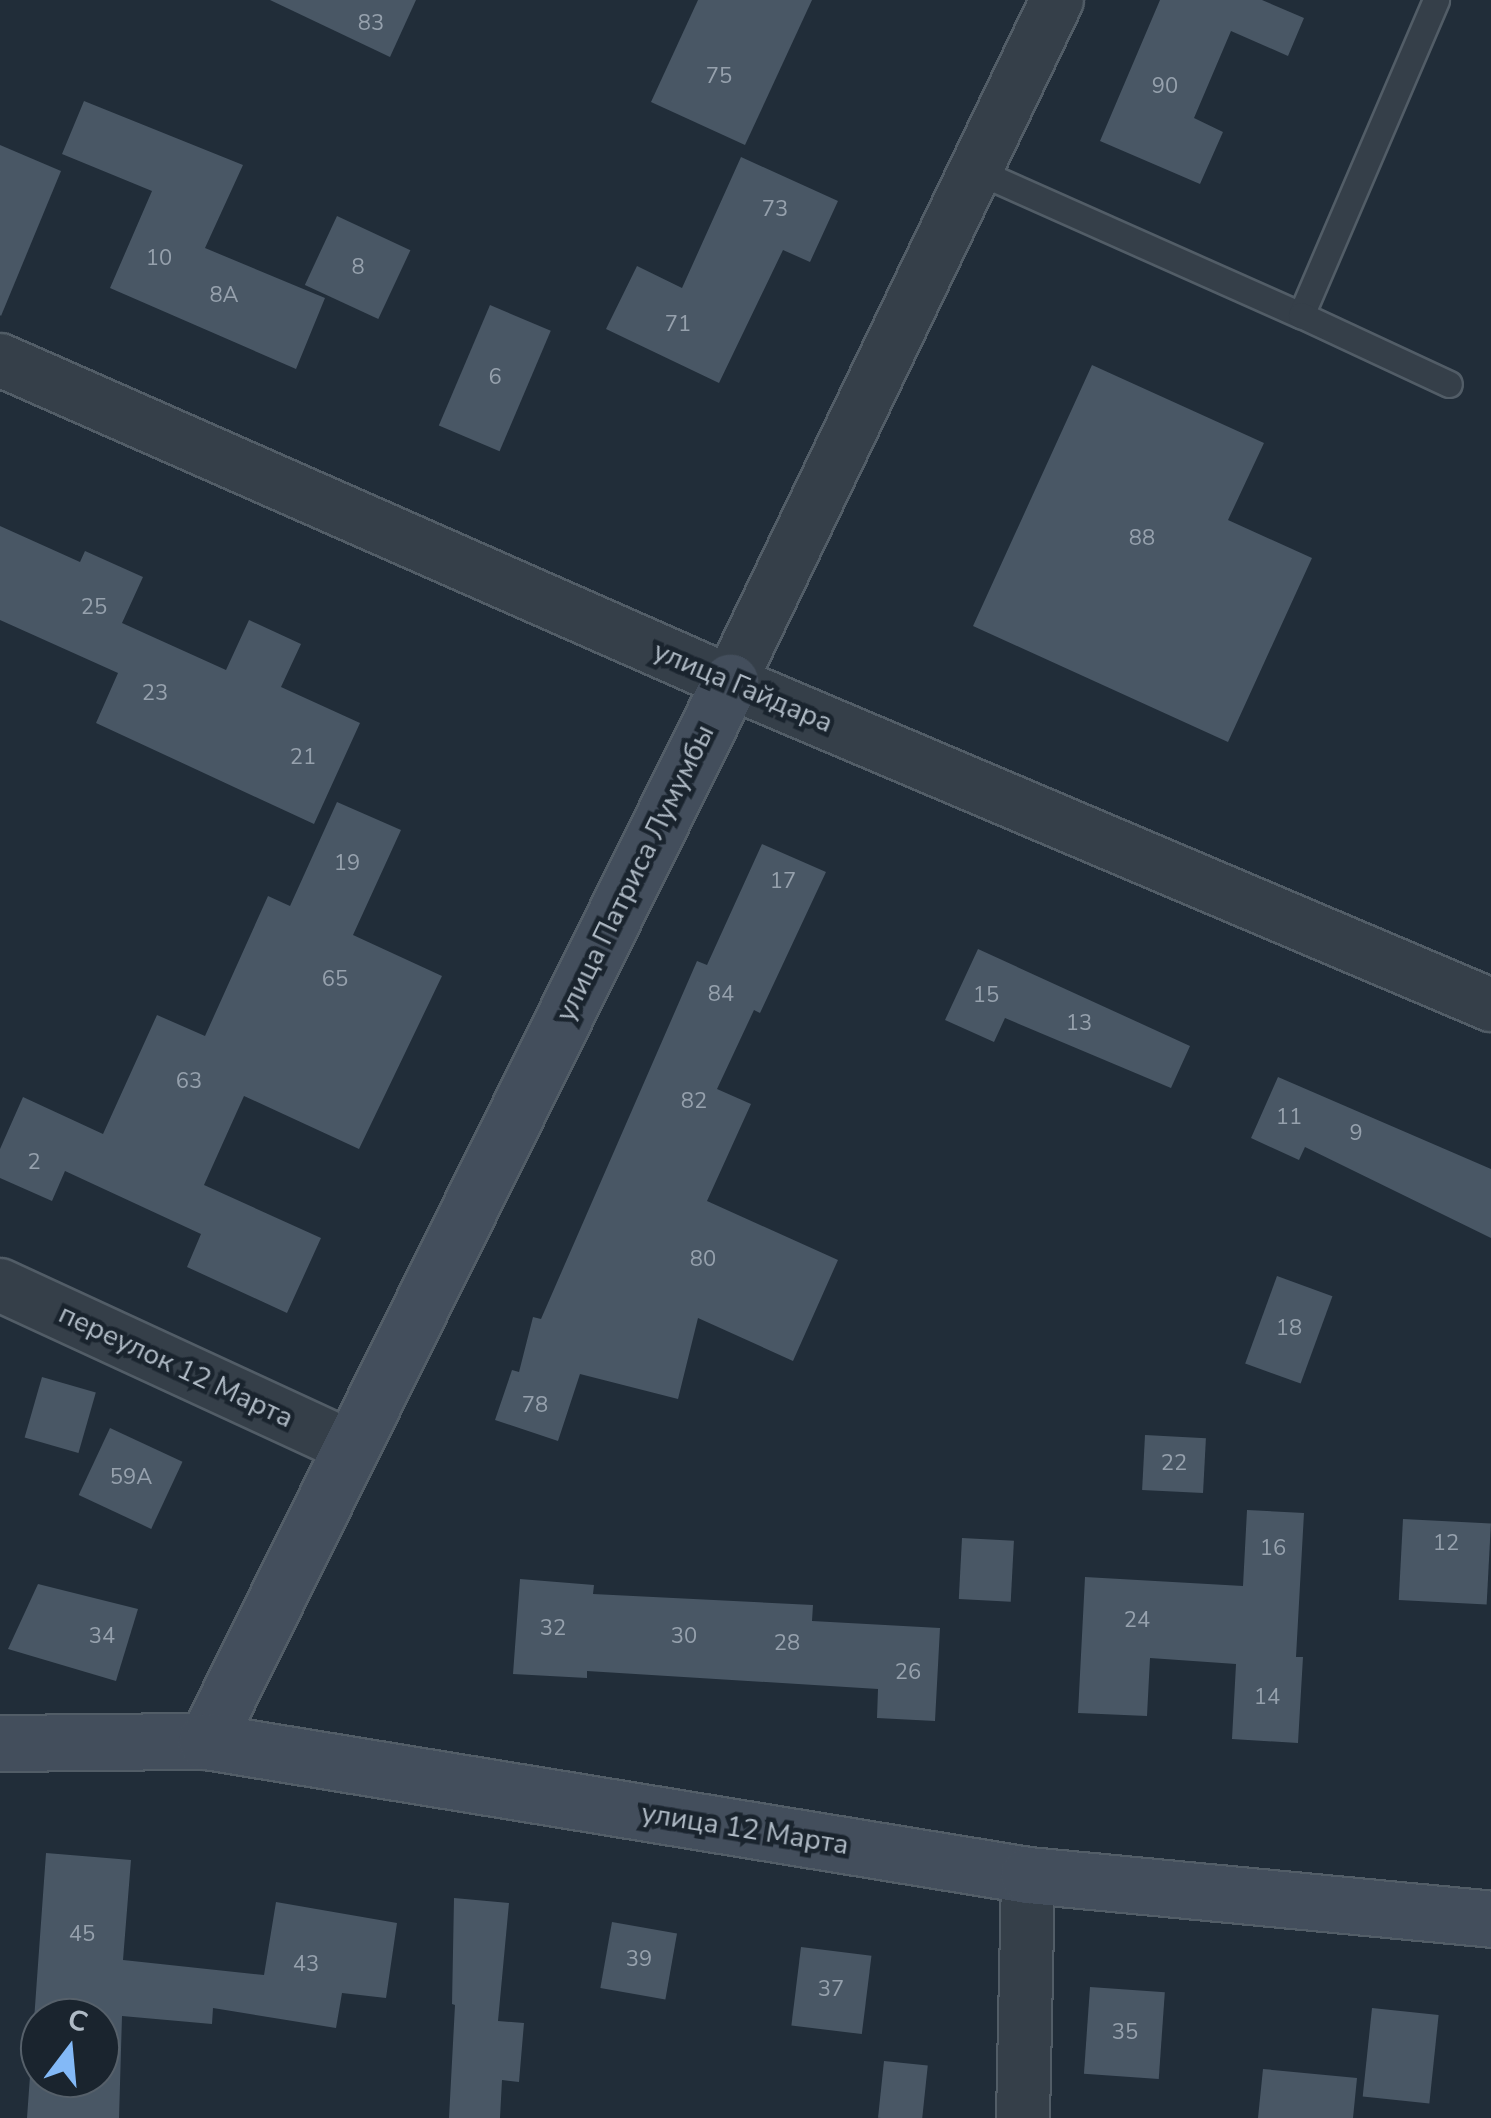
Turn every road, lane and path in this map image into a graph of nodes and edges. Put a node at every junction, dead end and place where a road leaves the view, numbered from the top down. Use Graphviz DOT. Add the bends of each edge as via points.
graph roads {
  1 [pos="1057,0"];
  2 [pos="1436,0"];
  3 [pos="977,172"];
  4 [pos="1301,315"];
  5 [pos="0,360"];
  6 [pos="1449,384"];
  7 [pos="730,682"];
  8 [pos="1491,1005"];
  9 [pos="0,1285"];
  10 [pos="351,1447"];
  11 [pos="206,1742"];
  12 [pos="0,1743"];
  13 [pos="1028,1874"];
  14 [pos="1491,1919"];
  15 [pos="1023,2118"];
  1 -- 3 [label="street, улица Патриса Лумумбы"];
  2 -- 4 [label="lane"];
  3 -- 4 [label="lane"];
  3 -- 7 [label="street, улица Патриса Лумумбы"];
  4 -- 6 [label="lane"];
  5 -- 7 [label="street, улица Гайдара"];
  7 -- 8 [label="street, улица Гайдара"];
  7 -- 10 [label="street, улица Патриса Лумумбы"];
  9 -- 10 [label="street, переулок 12 Марта"];
  10 -- 11 [label="street, улица Патриса Лумумбы"];
  11 -- 12 [label="street, улица 12 Марта"];
  11 -- 13 [label="street, улица 12 Марта"];
  13 -- 14 [label="street, улица 12 Марта"];
  13 -- 15 [label="street"];
}
